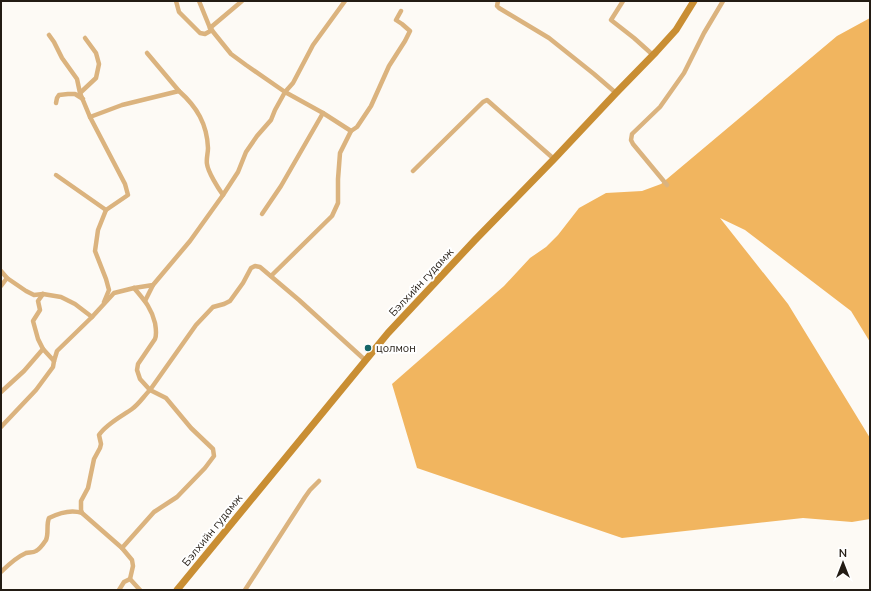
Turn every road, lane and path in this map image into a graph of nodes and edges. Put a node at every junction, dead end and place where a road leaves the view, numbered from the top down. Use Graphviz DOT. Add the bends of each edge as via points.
graph roads {
  1 [pos="176,1"];
  2 [pos="199,1"];
  3 [pos="242,1"];
  4 [pos="345,1"];
  5 [pos="498,1"];
  6 [pos="623,1"];
  7 [pos="694,1"];
  8 [pos="723,1"];
  9 [pos="401,11"];
  10 [pos="211,29"];
  11 [pos="50,35"];
  12 [pos="85,38"];
  13 [pos="148,53"];
  14 [pos="653,55"];
  15 [pos="178,91"];
  16 [pos="285,92"];
  17 [pos="80,93"];
  18 [pos="616,93"];
  19 [pos="83,99"];
  20 [pos="56,103"];
  21 [pos="323,113"];
  22 [pos="90,117"];
  23 [pos="351,131"];
  24 [pos="554,159"];
  25 [pos="413,171"];
  26 [pos="56,175"];
  27 [pos="667,185"];
  28 [pos="223,195"];
  29 [pos="106,210"];
  30 [pos="262,214"];
  31 [pos="1,271"];
  32 [pos="271,276"];
  33 [pos="7,278"];
  34 [pos="153,285"];
  35 [pos="1,286"];
  36 [pos="134,288"];
  37 [pos="43,294"];
  38 [pos="145,301"];
  39 [pos="104,304"];
  40 [pos="92,317"];
  41 [pos="43,349"];
  42 [pos="365,360"];
  43 [pos="54,361"];
  44 [pos="150,390"];
  45 [pos="1,392"];
  46 [pos="1,427"];
  47 [pos="319,482"];
  48 [pos="82,513"];
  49 [pos="122,548"];
  50 [pos="1,572"];
  51 [pos="130,579"];
  52 [pos="119,590"];
  53 [pos="140,590"];
  54 [pos="177,590"];
  55 [pos="245,590"];
  1 -- 10 [label="street" via="179,12 200,33 205,34"];
  2 -- 10 [label="street"];
  3 -- 10 [label="street"];
  4 -- 16 [label="street" via="313,45 293,83"];
  5 -- 18 [label="street" via="499,8 549,38"];
  6 -- 14 [label="street" via="611,20"];
  7 -- 14 [label="main road, Бэлхийн гудамж" via="676,30"];
  8 -- 27 [label="street" via="684,72 660,107 632,134 633,144"];
  9 -- 23 [label="street" via="396,20 410,31 371,106 357,127"];
  10 -- 16 [label="street" via="231,54"];
  11 -- 17 [label="street" via="77,80"];
  12 -- 17 [label="street" via="96,53 98,64 96,78"];
  13 -- 15 [label="street"];
  14 -- 18 [label="main road, Бэлхийн гудамж"];
  15 -- 22 [label="street" via="122,105"];
  15 -- 28 [label="street" via="195,109 206,130 207,164"];
  16 -- 21 [label="street"];
  16 -- 28 [label="street" via="271,120 246,152 238,172"];
  17 -- 19 [label="street"];
  18 -- 24 [label="main road, Бэлхийн гудамж"];
  19 -- 20 [label="street" via="74,94 59,95"];
  19 -- 22 [label="street"];
  21 -- 23 [label="street"];
  21 -- 30 [label="street"];
  22 -- 29 [label="street" via="125,184 128,195"];
  23 -- 32 [label="street" via="340,153 338,203 332,216"];
  24 -- 25 [label="street" via="487,100"];
  24 -- 42 [label="main road, Бэлхийн гудамж"];
  26 -- 29 [label="street"];
  28 -- 34 [label="street" via="190,241"];
  29 -- 39 [label="street" via="98,230 95,251 109,290"];
  31 -- 33 [label="street"];
  32 -- 42 [label="street"];
  32 -- 44 [label="street" via="260,267 251,268 230,301 213,306 196,325"];
  33 -- 35 [label="street"];
  33 -- 37 [label="street" via="34,295"];
  34 -- 36 [label="street"];
  34 -- 38 [label="street"];
  36 -- 38 [label="street"];
  36 -- 39 [label="street" via="114,293"];
  37 -- 40 [label="street" via="74,304"];
  37 -- 41 [label="street" via="38,301 40,310 33,321"];
  38 -- 44 [label="street" via="152,314 156,335 137,370 140,379"];
  39 -- 40 [label="street"];
  40 -- 43 [label="street" via="57,351"];
  41 -- 43 [label="street"];
  41 -- 45 [label="street"];
  42 -- 54 [label="main road, Бэлхийн гудамж"];
  43 -- 46 [label="street" via="53,367 36,390"];
  44 -- 48 [label="street" via="133,408 99,435 101,444 94,458 88,488 81,501"];
  44 -- 49 [label="street" via="166,398 213,449 214,456 177,497 154,512"];
  47 -- 55 [label="street" via="305,497"];
  48 -- 49 [label="street"];
  48 -- 50 [label="street" via="76,511 49,518 47,538 41,546"];
  49 -- 51 [label="street" via="132,560"];
  51 -- 52 [label="street" via="124,582"];
  51 -- 53 [label="street"];
}
